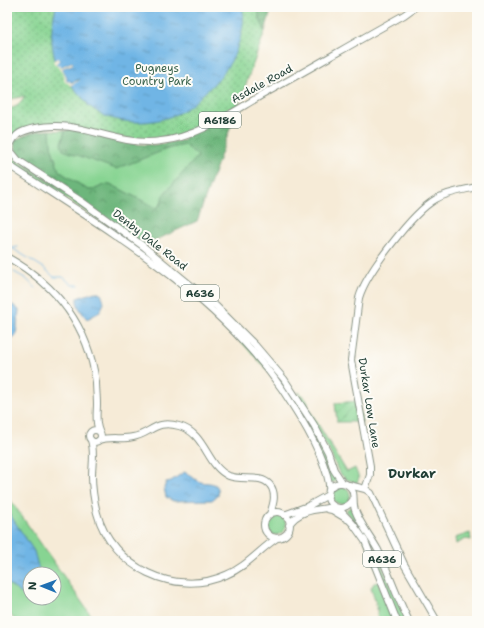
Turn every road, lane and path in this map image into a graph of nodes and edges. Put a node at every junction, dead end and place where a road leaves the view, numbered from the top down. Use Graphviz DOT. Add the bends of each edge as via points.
graph roads {
  1 [pos="415,7"];
  2 [pos="7,134"];
  3 [pos="16,135"];
  4 [pos="7,137"];
  5 [pos="9,150"];
  6 [pos="7,164"];
  7 [pos="477,187"];
  8 [pos="7,257"];
  9 [pos="96,422"];
  10 [pos="91,432"];
  11 [pos="100,432"];
  12 [pos="111,437"];
  13 [pos="96,441"];
  14 [pos="342,482"];
  15 [pos="349,485"];
  16 [pos="363,488"];
  17 [pos="328,492"];
  18 [pos="353,497"];
  19 [pos="273,503"];
  20 [pos="336,508"];
  21 [pos="325,509"];
  22 [pos="281,513"];
  23 [pos="270,514"];
  24 [pos="353,524"];
  25 [pos="290,525"];
  26 [pos="266,533"];
  27 [pos="278,538"];
  28 [pos="264,547"];
  29 [pos="397,621"];
  30 [pos="409,621"];
  31 [pos="437,621"];
  1 -- 3 [label="main road, Asdale Road / A6186" via="209,126 178,138 152,142 135,141 65,126 36,128"];
  2 -- 3 [label="main road, Asdale Road / A6186"];
  3 -- 5 [label="main road"];
  4 -- 5 [label="main road"];
  5 -- 14 [label="main road, Denby Dale Road / A636" via="18,160 143,246 216,306 256,345 284,379 314,425"];
  6 -- 17 [label="main road, Denby Dale Road / A636" via="140,252 223,320 282,389 322,459 328,476"];
  7 -- 16 [label="main road, Durkar Low Lane" via="437,198 426,206 389,248 361,290 351,356 370,466 370,475"];
  8 -- 9 [label="main road" via="45,283 76,322 86,342 94,370"];
  9 -- 10 [label="main road"];
  9 -- 11 [label="main road"];
  10 -- 11 [label="main road"];
  10 -- 13 [label="main road" via="90,436"];
  11 -- 12 [label="main road"];
  11 -- 13 [label="main road" via="101,437"];
  12 -- 13 [label="main road"];
  12 -- 19 [label="main road" via="133,437 160,425 172,424 185,428 195,434 223,472 235,478 261,479 268,483 274,492"];
  13 -- 28 [label="main road" via="92,476 98,515 116,548 140,570 157,578 172,581 205,582 236,571"];
  14 -- 15 [label="main road"];
  14 -- 17 [label="main road" via="334,484"];
  15 -- 16 [label="main road"];
  15 -- 18 [label="main road"];
  16 -- 18 [label="main road"];
  16 -- 31 [label="main road" via="371,493 404,564"];
  17 -- 20 [label="main road, Denby Dale Road" via="329,502"];
  17 -- 22 [label="main road" via="308,506"];
  18 -- 20 [label="main road" via="347,507"];
  18 -- 30 [label="main road, A636" via="355,511 378,551"];
  19 -- 22 [label="main road"];
  19 -- 23 [label="main road"];
  20 -- 21 [label="main road"];
  20 -- 24 [label="main road, Denby Dale Road / A636"];
  21 -- 24 [label="main road" via="332,510"];
  21 -- 25 [label="main road" via="299,515"];
  22 -- 23 [label="main road"];
  22 -- 25 [label="main road"];
  23 -- 26 [label="main road" via="264,523"];
  24 -- 29 [label="main road, Denby Dale Road / A636" via="365,542"];
  25 -- 27 [label="main road" via="285,535"];
  26 -- 27 [label="main road"];
  26 -- 28 [label="main road"];
  27 -- 28 [label="main road"];
}
